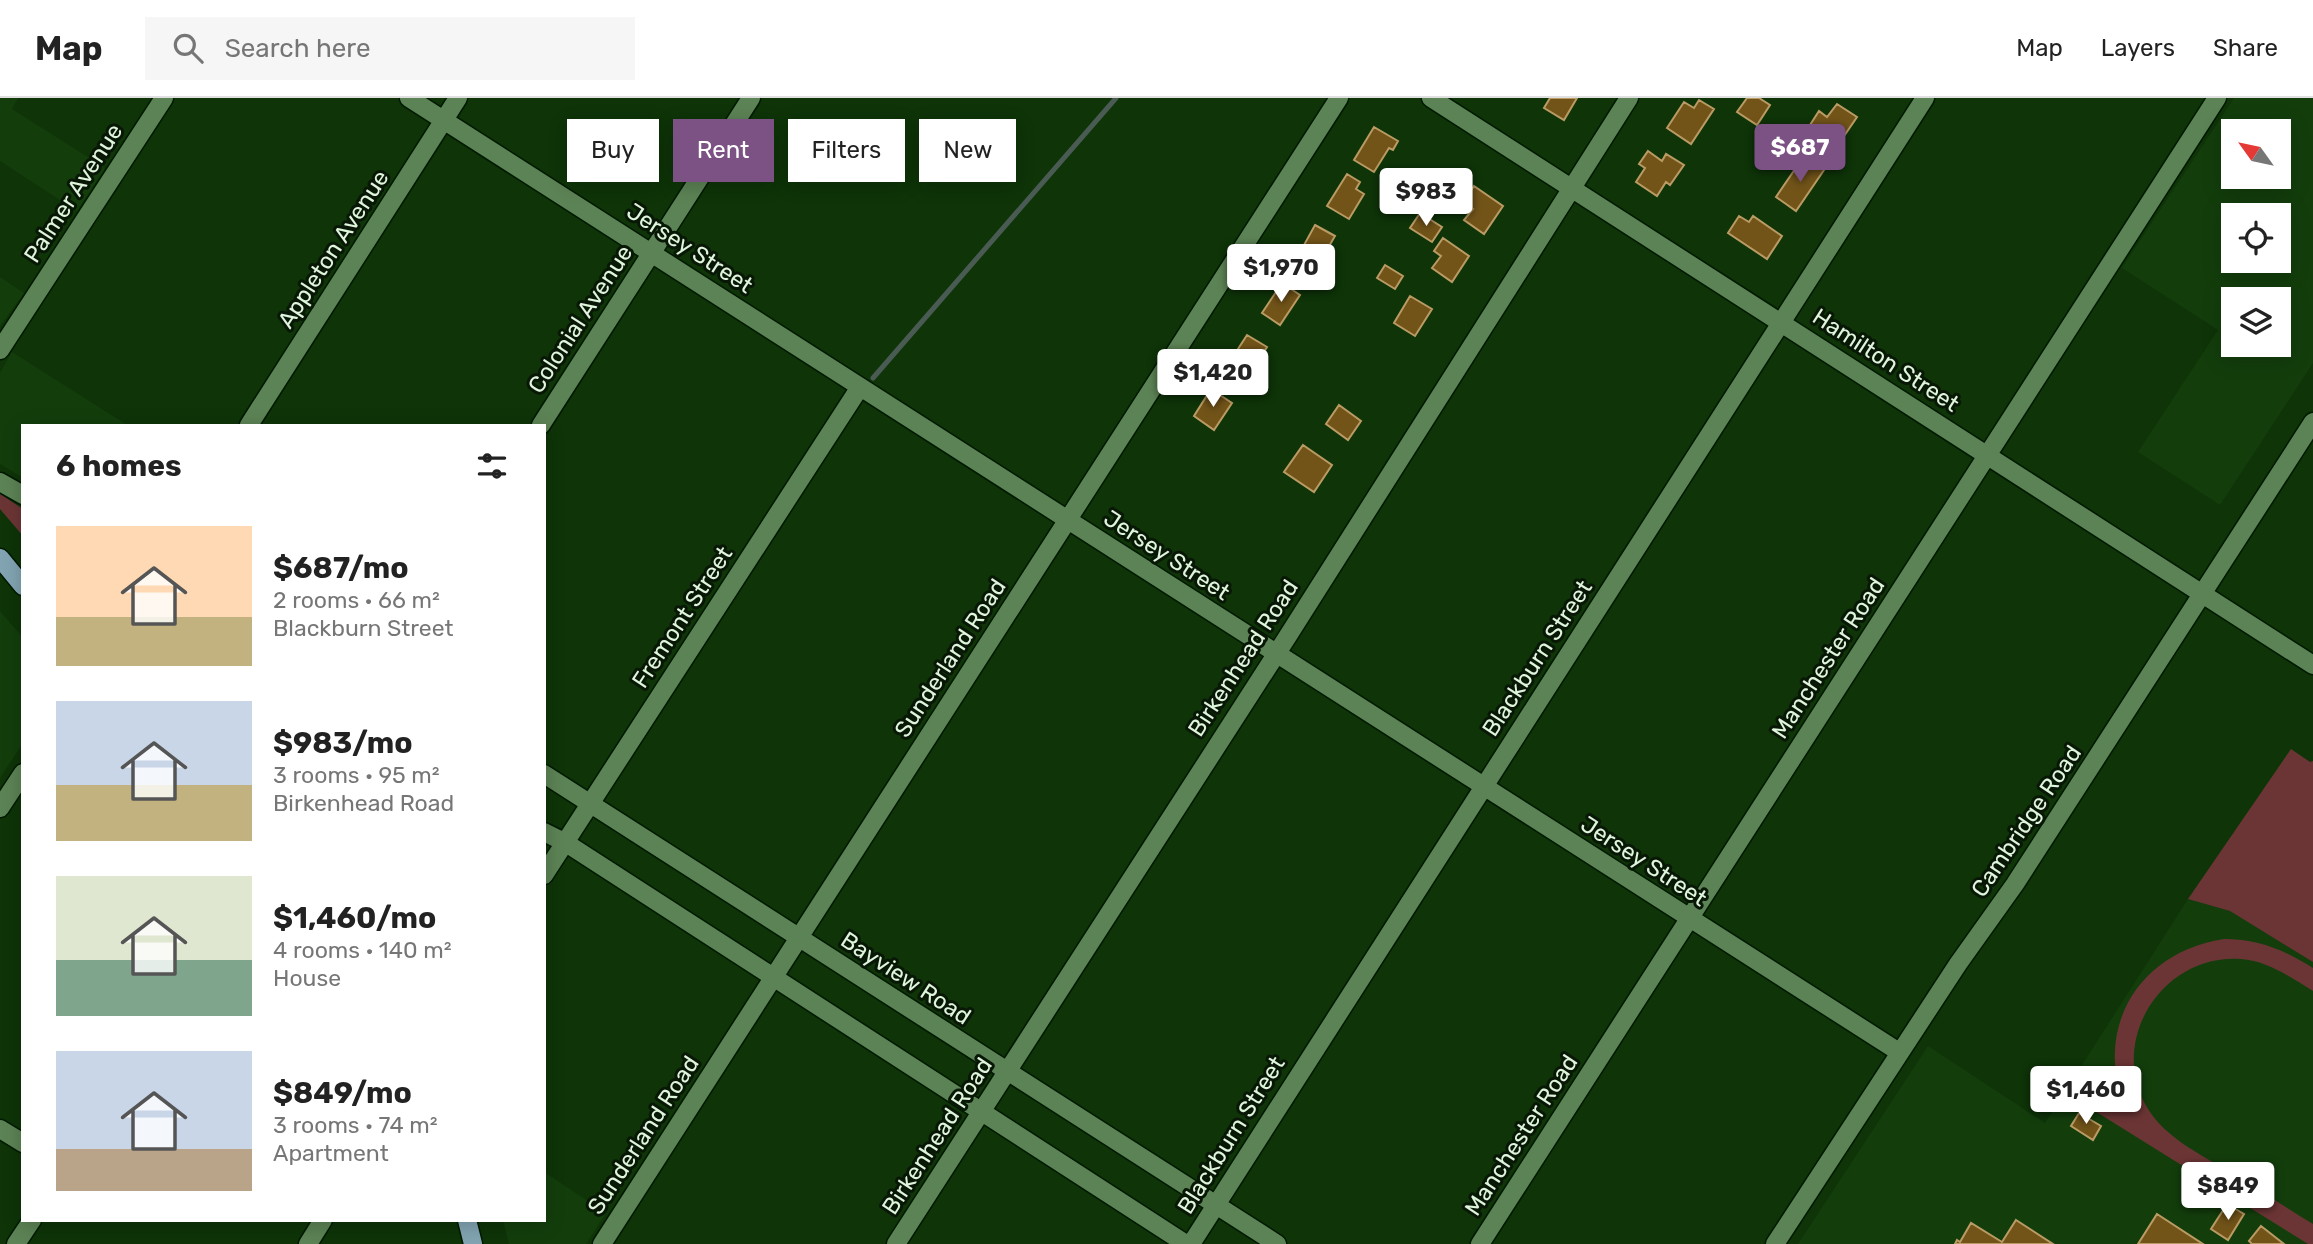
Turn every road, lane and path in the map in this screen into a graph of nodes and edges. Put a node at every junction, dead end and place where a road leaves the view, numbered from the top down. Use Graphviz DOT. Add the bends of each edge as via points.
graph roads {
  1 [pos="164,98"];
  2 [pos="409,98"];
  3 [pos="458,98"];
  4 [pos="751,98"];
  5 [pos="1339,98"];
  6 [pos="1431,98"];
  7 [pos="1629,98"];
  8 [pos="1925,98"];
  9 [pos="2217,98"];
  10 [pos="443,120"];
  11 [pos="1572,188"];
  12 [pos="652,253"];
  13 [pos="1782,322"];
  14 [pos="0,350"];
  15 [pos="860,387"];
  16 [pos="2313,422"];
  17 [pos="249,424"];
  18 [pos="542,424"];
  19 [pos="1989,455"];
  20 [pos="0,482"];
  21 [pos="21,494"];
  22 [pos="1068,519"];
  23 [pos="0,558"];
  24 [pos="21,584"];
  25 [pos="2204,593"];
  26 [pos="1274,655"];
  27 [pos="2313,664"];
  28 [pos="21,776"];
  29 [pos="546,776"];
  30 [pos="1483,787"];
  31 [pos="590,804"];
  32 [pos="0,808"];
  33 [pos="546,833"];
  34 [pos="566,843"];
  35 [pos="546,872"];
  36 [pos="1689,919"];
  37 [pos="798,938"];
  38 [pos="772,978"];
  39 [pos="1899,1052"];
  40 [pos="1007,1072"];
  41 [pos="981,1112"];
  42 [pos="0,1129"];
  43 [pos="21,1142"];
  44 [pos="1215,1205"];
  45 [pos="31,1222"];
  46 [pos="322,1222"];
  47 [pos="468,1222"];
  48 [pos="16,1244"];
  49 [pos="308,1244"];
  50 [pos="473,1244"];
  51 [pos="602,1244"];
  52 [pos="896,1244"];
  53 [pos="1189,1244"];
  54 [pos="1277,1244"];
  55 [pos="1480,1244"];
  56 [pos="1775,1244"];
  1 -- 14 [label="street, Palmer Avenue"];
  2 -- 10 [label="street, Jersey Street"];
  3 -- 10 [label="street, Appleton Avenue"];
  4 -- 12 [label="street, Colonial Avenue"];
  5 -- 22 [label="street, Sunderland Road"];
  6 -- 11 [label="street, Hamilton Street"];
  7 -- 11 [label="street, Birkenhead Road"];
  8 -- 13 [label="street, Blackburn Street"];
  9 -- 19 [label="street, Manchester Road"];
  10 -- 12 [label="street, Jersey Street"];
  10 -- 17 [label="street, Appleton Avenue"];
  11 -- 13 [label="street, Hamilton Street"];
  11 -- 26 [label="street, Birkenhead Road"];
  12 -- 15 [label="street, Jersey Street"];
  12 -- 18 [label="street, Colonial Avenue"];
  13 -- 19 [label="street, Hamilton Street"];
  13 -- 30 [label="street, Blackburn Street"];
  15 -- 22 [label="street, Jersey Street"];
  15 -- 31 [label="street, Fremont Street"];
  16 -- 25 [label="street, Cambridge Road"];
  19 -- 25 [label="street, Hamilton Street"];
  19 -- 36 [label="street, Manchester Road"];
  20 -- 21 [label="street"];
  22 -- 26 [label="street, Jersey Street"];
  22 -- 37 [label="street, Sunderland Road"];
  23 -- 24 [label="main road"];
  25 -- 27 [label="street, Hamilton Street"];
  25 -- 39 [label="street, Cambridge Road" via="2015,884"];
  26 -- 30 [label="street, Jersey Street"];
  26 -- 40 [label="street, Birkenhead Road"];
  28 -- 32 [label="street"];
  29 -- 31 [label="street, Bayview Road"];
  30 -- 36 [label="street, Jersey Street"];
  30 -- 44 [label="street, Blackburn Street"];
  31 -- 34 [label="street, Fremont Street"];
  31 -- 37 [label="street, Bayview Road"];
  33 -- 34 [label="street"];
  34 -- 35 [label="street, Fremont Street"];
  34 -- 38 [label="street"];
  36 -- 39 [label="street, Jersey Street"];
  36 -- 55 [label="street, Manchester Road"];
  37 -- 38 [label="street, Sunderland Road"];
  37 -- 40 [label="street, Bayview Road"];
  38 -- 41 [label="street"];
  38 -- 51 [label="street, Sunderland Road"];
  39 -- 56 [label="street, Cambridge Road"];
  40 -- 41 [label="street, Birkenhead Road"];
  40 -- 44 [label="street, Bayview Road"];
  41 -- 52 [label="street, Birkenhead Road"];
  41 -- 53 [label="street"];
  42 -- 43 [label="street"];
  44 -- 53 [label="street, Blackburn Street"];
  44 -- 54 [label="street, Bayview Road"];
  45 -- 48 [label="street"];
  46 -- 49 [label="street"];
  47 -- 50 [label="main road"];
}
